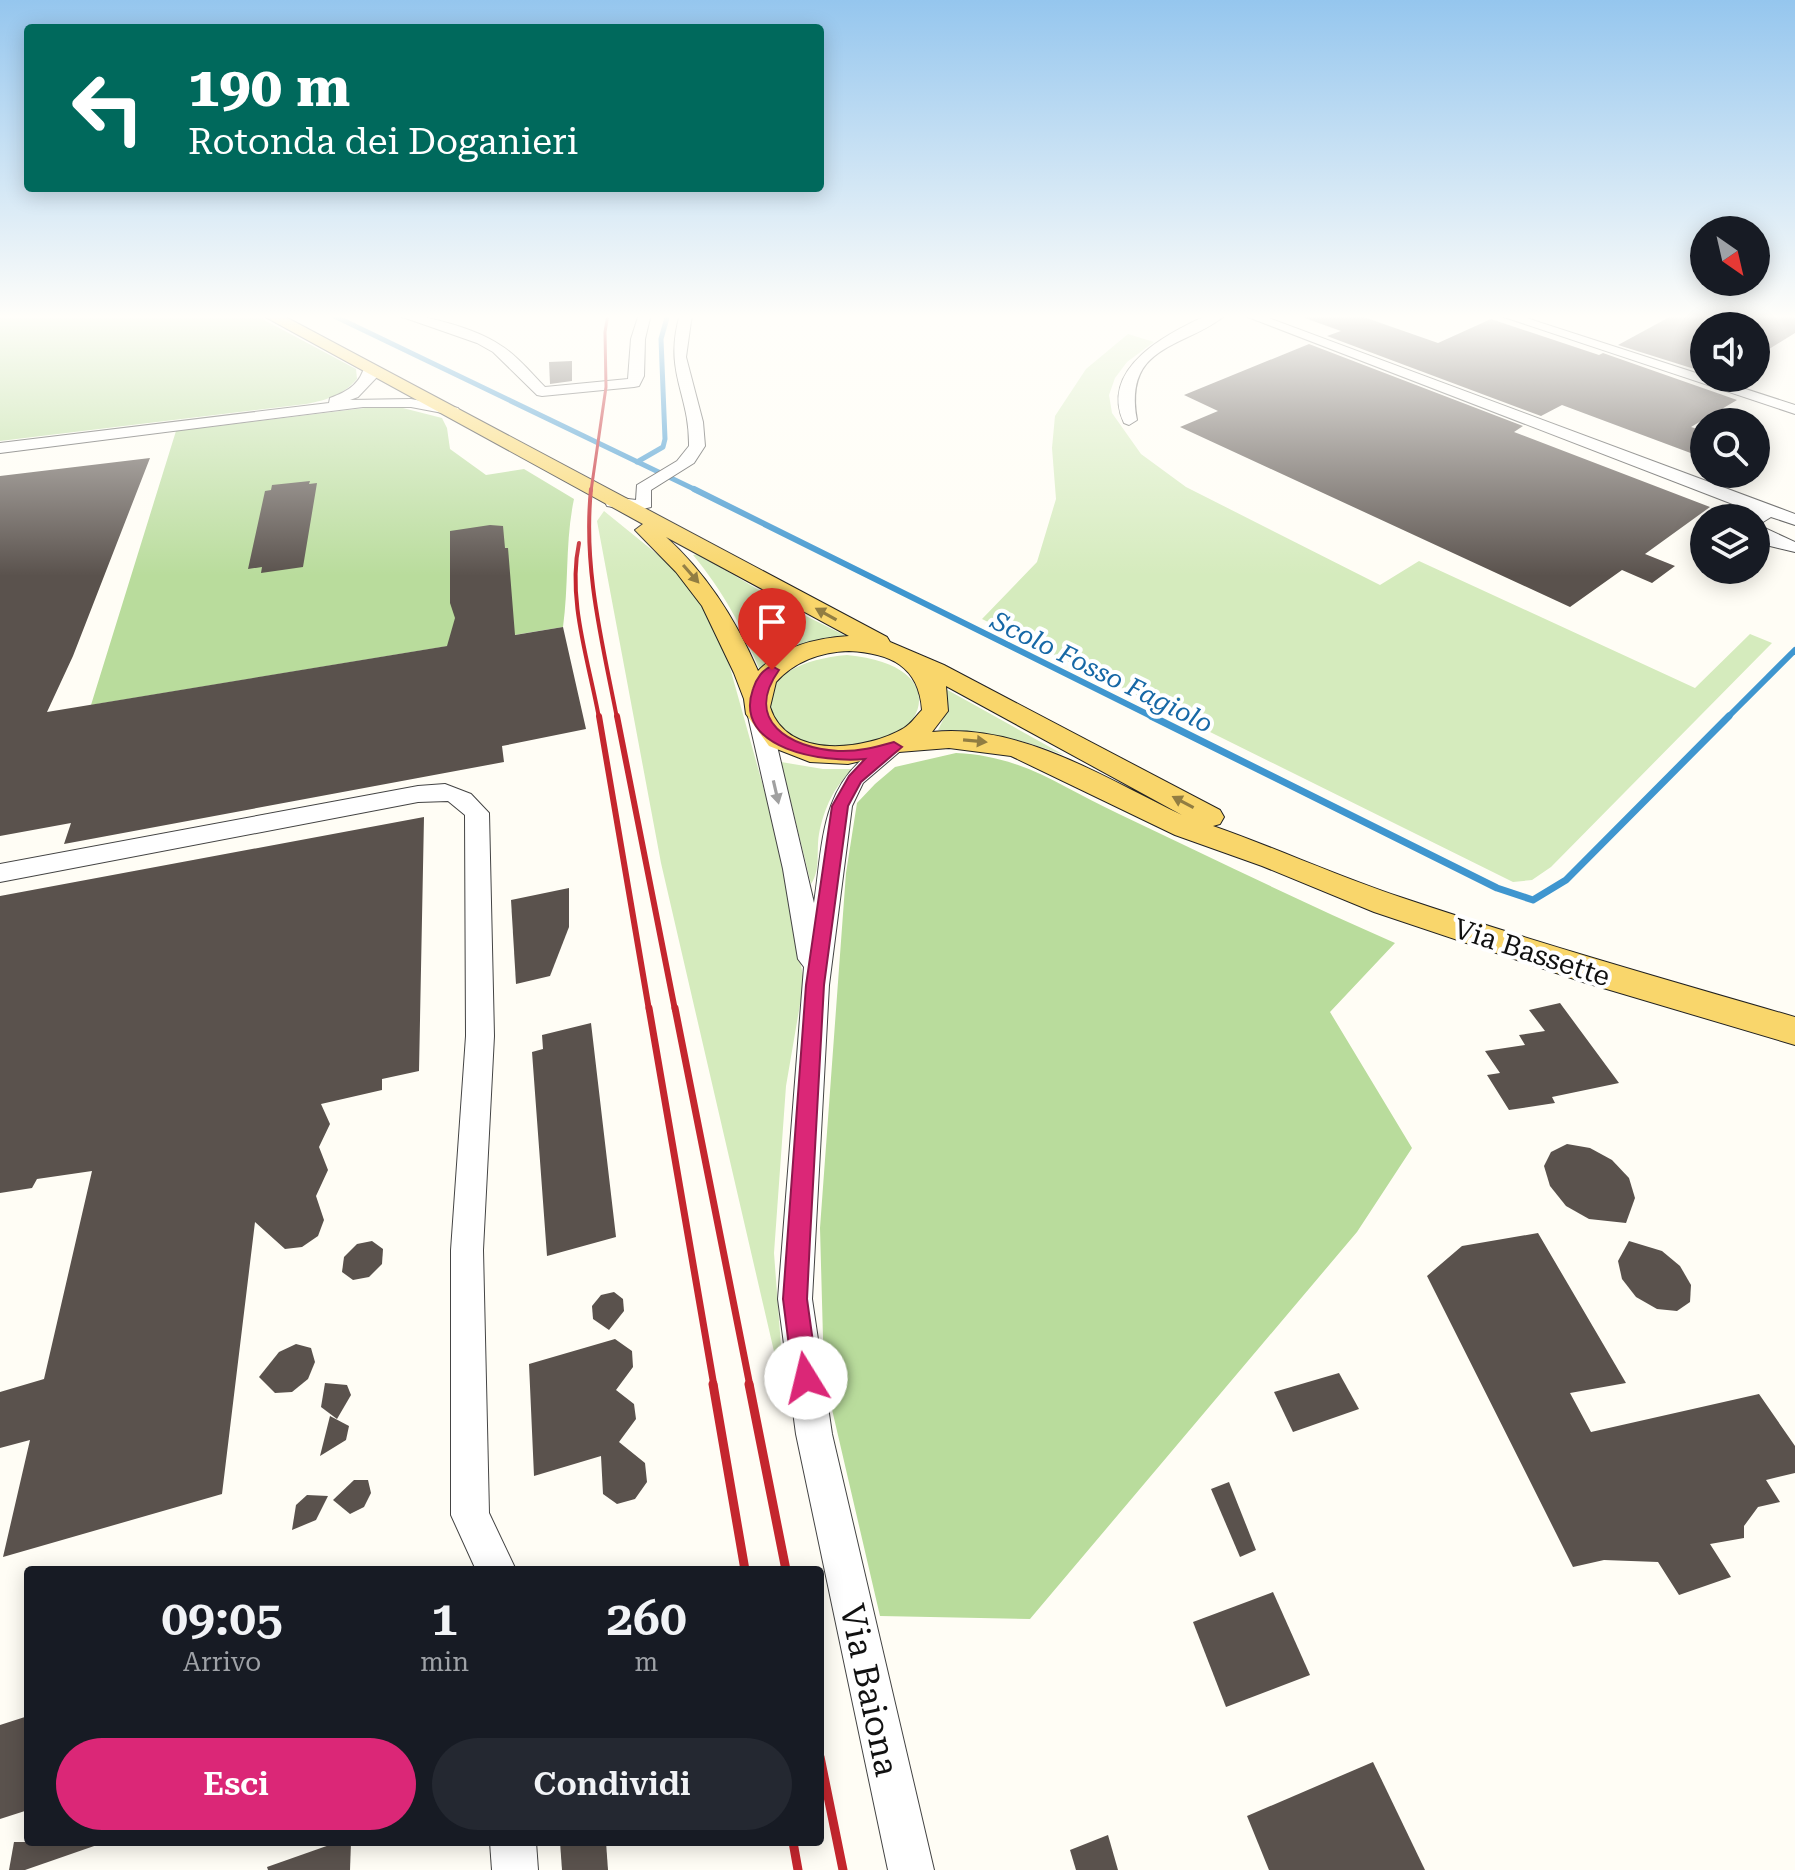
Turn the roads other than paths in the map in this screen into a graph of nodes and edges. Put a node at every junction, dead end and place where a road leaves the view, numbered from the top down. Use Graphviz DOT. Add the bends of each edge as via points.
graph roads {
  1 [pos="333,401"];
  2 [pos="391,401"];
  3 [pos="396,401"];
  4 [pos="435,401"];
  5 [pos="688,401"];
  6 [pos="1124,401"];
  7 [pos="1464,401"];
  8 [pos="1768,401"];
  9 [pos="312,409"];
  10 [pos="1795,410"];
  11 [pos="453,411"];
  12 [pos="1129,420"];
  13 [pos="0,448"];
  14 [pos="613,502"];
  15 [pos="1721,504"];
  16 [pos="1770,519"];
  17 [pos="1795,520"];
  18 [pos="1770,535"];
  19 [pos="1795,547"];
  20 [pos="900,654"];
  21 [pos="758,707"];
  22 [pos="898,745"];
  23 [pos="1273,858"];
  24 [pos="0,873"];
  25 [pos="815,985"];
  26 [pos="1795,1031"];
  27 [pos="494,1566"];
  28 [pos="513,1846"];
  29 [pos="515,1870"];
  30 [pos="911,1870"];
  1 -- 9 [label="street"];
  2 -- 9 [label="street"];
  3 -- 11 [label="street"];
  4 -- 11 [label="main road, Via Baiona"];
  5 -- 14 [label="street" via="699,438 697,450 643,489 645,503"];
  6 -- 12 [label="street"];
  7 -- 15 [label="street"];
  8 -- 10 [label="street"];
  9 -- 13 [label="street"];
  11 -- 14 [label="main road, Via Baiona"];
  20 -- 14 [label="main road, Via Baiona, one-way"];
  14 -- 21 [label="main road, Via Baiona, one-way" via="694,575 723,618"];
  16 -- 17 [label="street"];
  18 -- 19 [label="street"];
  20 -- 21 [label="main road" via="852,644 807,650 772,670 761,684"];
  20 -- 22 [label="main road" via="922,668 933,682 936,699 926,723"];
  23 -- 20 [label="main road, Via Bassette, one-way" via="1221,823"];
  21 -- 22 [label="main road" via="770,732 813,753 854,755"];
  21 -- 25 [label="street, Via Baiona, one-way"];
  22 -- 23 [label="main road, Via Bassette, one-way" via="949,739 1017,748 1185,828"];
  22 -- 25 [label="street, Via Baiona" via="854,779 840,806"];
  23 -- 26 [label="main road, Via Bassette" via="1414,914"];
  24 -- 27 [label="street" via="418,794 449,791 477,813 480,1036 467,1250 470,1515"];
  25 -- 30 [label="street, Via Baiona" via="795,1299 814,1434"];
  28 -- 29 [label="street"];
}
